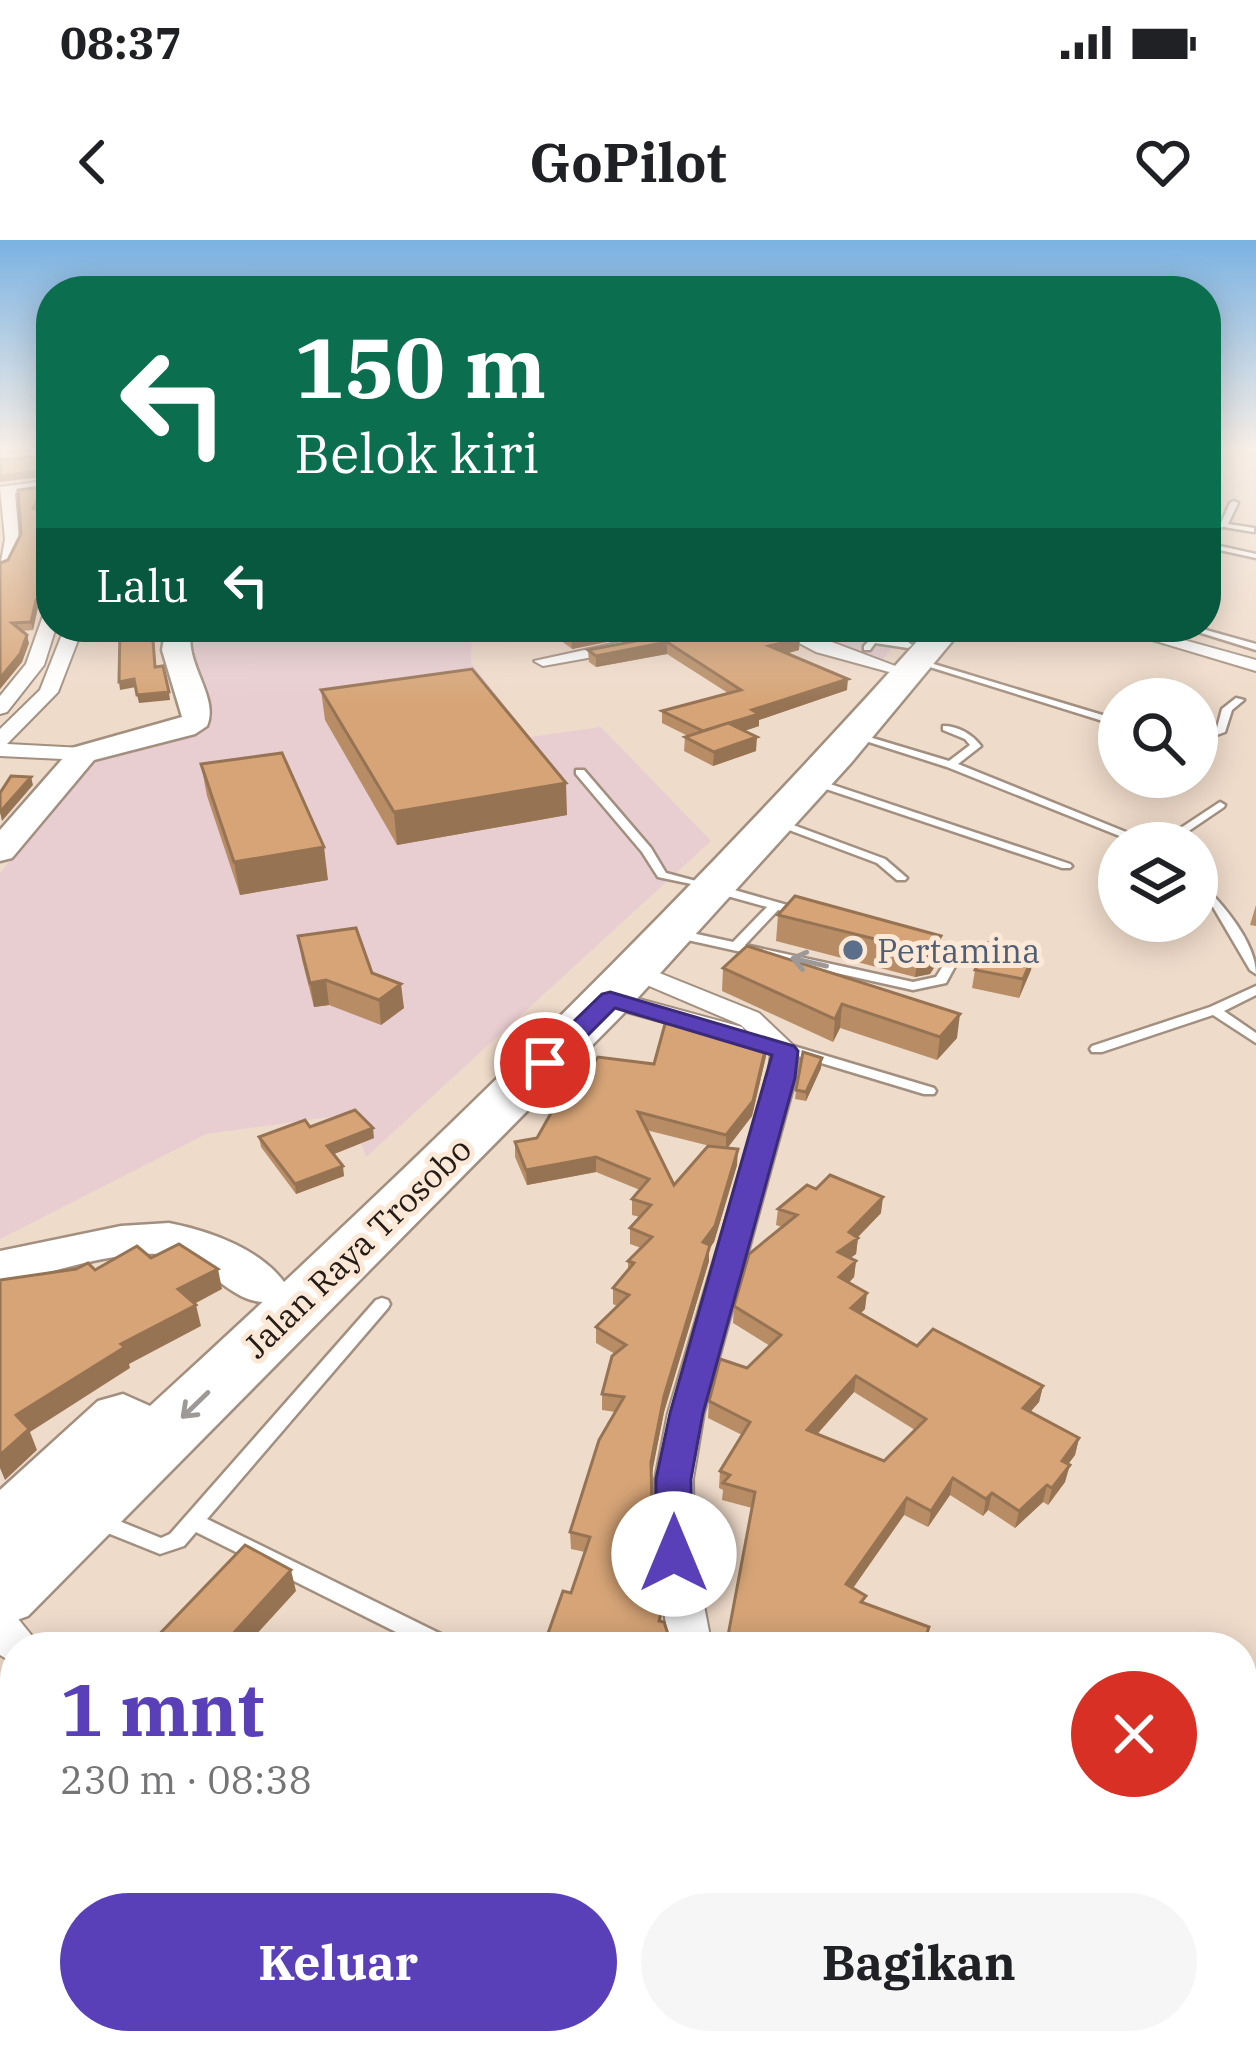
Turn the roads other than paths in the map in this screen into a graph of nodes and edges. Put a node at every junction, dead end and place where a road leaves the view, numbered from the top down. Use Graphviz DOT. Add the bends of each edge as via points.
graph roads {
  1 [pos="11,535"];
  2 [pos="1221,548"];
  3 [pos="1256,556"];
  4 [pos="0,562"];
  5 [pos="1221,637"];
  6 [pos="43,642"];
  7 [pos="68,642"];
  8 [pos="174,642"];
  9 [pos="648,642"];
  10 [pos="809,642"];
  11 [pos="1198,642"];
  12 [pos="909,646"];
  13 [pos="1256,647"];
  14 [pos="543,661"];
  15 [pos="1256,665"];
  16 [pos="1239,700"];
  17 [pos="1,706"];
  18 [pos="1098,715"];
  19 [pos="946,728"];
  20 [pos="1218,731"];
  21 [pos="855,736"];
  22 [pos="0,740"];
  23 [pos="0,750"];
  24 [pos="83,754"];
  25 [pos="951,765"];
  26 [pos="580,772"];
  27 [pos="815,782"];
  28 [pos="1220,805"];
  29 [pos="777,822"];
  30 [pos="1195,822"];
  31 [pos="1098,823"];
  32 [pos="0,851"];
  33 [pos="1066,866"];
  34 [pos="901,878"];
  35 [pos="695,902"];
  36 [pos="1218,905"];
  37 [pos="775,907"];
  38 [pos="816,918"];
  39 [pos="899,941"];
  40 [pos="737,946"];
  41 [pos="1256,970"];
  42 [pos="624,986"];
  43 [pos="1256,990"];
  44 [pos="1215,1010"];
  45 [pos="1256,1039"];
  46 [pos="783,1047"];
  47 [pos="1097,1049"];
  48 [pos="929,1091"];
  49 [pos="0,1268"];
  50 [pos="263,1288"];
  51 [pos="382,1304"];
  52 [pos="82,1515"];
  53 [pos="194,1522"];
  54 [pos="0,1536"];
  55 [pos="0,1593"];
  56 [pos="416,1632"];
  57 [pos="688,1632"];
  1 -- 4 [label="street"];
  2 -- 3 [label="lane"];
  5 -- 13 [label="lane"];
  6 -- 17 [label="street" via="35,665"];
  7 -- 22 [label="street" via="49,692"];
  8 -- 24 [label="street" via="197,720"];
  9 -- 14 [label="street"];
  10 -- 12 [label="street"];
  11 -- 15 [label="street"];
  12 -- 18 [label="lane"];
  12 -- 21 [label="highway, Jalan Raya Trosobo"];
  12 -- 35 [label="highway, Jalan Raya Trosobo"];
  16 -- 20 [label="lane"];
  19 -- 25 [label="lane" via="976,746"];
  21 -- 25 [label="lane"];
  21 -- 27 [label="highway, Jalan Raya Trosobo"];
  23 -- 24 [label="street"];
  24 -- 32 [label="street"];
  25 -- 31 [label="lane"];
  26 -- 35 [label="lane" via="662,875"];
  27 -- 29 [label="highway, Jalan Raya Trosobo"];
  27 -- 33 [label="lane"];
  28 -- 30 [label="lane"];
  29 -- 34 [label="lane" via="881,861"];
  29 -- 35 [label="highway, Jalan Raya Trosobo"];
  35 -- 37 [label="lane"];
  35 -- 40 [label="lane"];
  35 -- 42 [label="highway, Jalan Raya Trosobo"];
  35 -- 50 [label="highway, Jalan Raya Trosobo"];
  36 -- 41 [label="lane"];
  37 -- 38 [label="lane"];
  37 -- 40 [label="lane"];
  39 -- 40 [label="lane, one-way" via="953,959 941,980 913,986"];
  42 -- 46 [label="street" via="750,1019"];
  42 -- 52 [label="highway, Jalan Raya Trosobo, one-way"];
  43 -- 44 [label="lane"];
  44 -- 45 [label="lane"];
  44 -- 47 [label="lane"];
  46 -- 48 [label="lane"];
  46 -- 57 [label="street" via="782,1078 674,1479 674,1554"];
  49 -- 50 [label="street" via="169,1240 192,1244"];
  50 -- 54 [label="highway, Jalan Raya Trosobo"];
  51 -- 53 [label="lane"];
  52 -- 53 [label="lane" via="160,1546"];
  52 -- 55 [label="highway, Jalan Raya Trosobo"];
  53 -- 56 [label="lane"];
}
